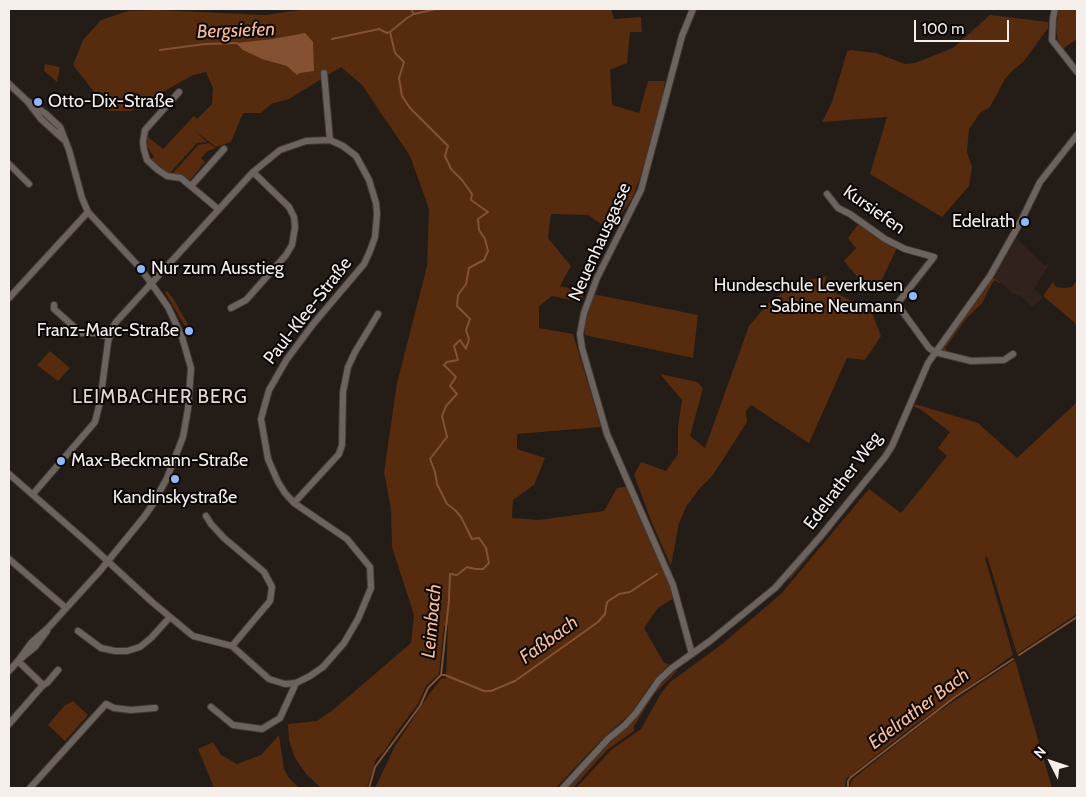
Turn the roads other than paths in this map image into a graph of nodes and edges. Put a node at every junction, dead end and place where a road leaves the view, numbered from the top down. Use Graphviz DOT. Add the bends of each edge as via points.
graph roads {
  1 [pos="693,9"];
  2 [pos="1055,9"];
  3 [pos="1077,72"];
  4 [pos="324,73"];
  5 [pos="9,84"];
  6 [pos="179,92"];
  7 [pos="1077,135"];
  8 [pos="330,140"];
  9 [pos="224,149"];
  10 [pos="9,164"];
  11 [pos="253,172"];
  12 [pos="29,184"];
  13 [pos="191,186"];
  14 [pos="827,194"];
  15 [pos="218,209"];
  16 [pos="88,212"];
  17 [pos="152,283"];
  18 [pos="9,298"];
  19 [pos="54,305"];
  20 [pos="231,308"];
  21 [pos="378,314"];
  22 [pos="109,337"];
  23 [pos="935,352"];
  24 [pos="1013,354"];
  25 [pos="9,474"];
  26 [pos="32,494"];
  27 [pos="294,503"];
  28 [pos="206,516"];
  29 [pos="9,559"];
  30 [pos="108,561"];
  31 [pos="66,608"];
  32 [pos="170,617"];
  33 [pos="78,631"];
  34 [pos="232,646"];
  35 [pos="692,654"];
  36 [pos="18,661"];
  37 [pos="58,670"];
  38 [pos="9,671"];
  39 [pos="296,683"];
  40 [pos="43,685"];
  41 [pos="211,706"];
  42 [pos="155,708"];
  43 [pos="9,724"];
  44 [pos="30,788"];
  45 [pos="563,788"];
  1 -- 35 [label="street, Neuenhausgasse" via="682,36 641,190 597,278 580,334 607,434 673,585"];
  2 -- 3 [label="street" via="1052,40"];
  4 -- 8 [label="street"];
  5 -- 16 [label="street" via="66,142"];
  6 -- 13 [label="street" via="145,130 144,150 158,170 181,178"];
  7 -- 23 [label="street, Edelrather Weg" via="1040,182 990,276"];
  8 -- 11 [label="street" via="300,142 276,153"];
  8 -- 27 [label="street, Paul-Klee-Straße" via="356,156 370,180 377,208 375,237 364,264 314,323 269,390 262,419 268,459 278,482"];
  9 -- 13 [label="street"];
  10 -- 12 [label="street"];
  11 -- 15 [label="street"];
  11 -- 20 [label="street" via="289,207 295,227 292,245 286,255 246,300"];
  13 -- 15 [label="street"];
  14 -- 23 [label="street, Kursiefen" via="838,208 884,239 934,258 897,304"];
  15 -- 17 [label="street"];
  16 -- 17 [label="street"];
  16 -- 18 [label="street"];
  17 -- 22 [label="street" via="116,322"];
  17 -- 30 [label="street" via="172,314 186,348 191,368 188,409 183,437 167,478 144,517"];
  19 -- 22 [label="street" via="54,309 82,333"];
  21 -- 27 [label="street" via="348,367 339,454"];
  22 -- 26 [label="street" via="95,422"];
  23 -- 24 [label="street" via="970,362 1004,360"];
  23 -- 35 [label="street, Edelrather Weg" via="885,457 775,588"];
  25 -- 26 [label="street"];
  26 -- 30 [label="street"];
  27 -- 39 [label="street, Paul-Klee-Straße" via="347,539 370,567 371,588 344,643 323,667"];
  28 -- 34 [label="street" via="224,538 264,572 272,586 270,601"];
  29 -- 31 [label="street"];
  30 -- 31 [label="street"];
  30 -- 32 [label="street"];
  31 -- 36 [label="street" via="35,647"];
  32 -- 33 [label="street" via="140,647 127,651 101,648"];
  32 -- 34 [label="street" via="192,636"];
  34 -- 39 [label="street" via="269,679 285,684"];
  35 -- 45 [label="street, Edelrather Weg" via="659,680 636,713"];
  36 -- 38 [label="street"];
  36 -- 40 [label="street"];
  37 -- 40 [label="street"];
  39 -- 41 [label="street" via="280,718 262,729 233,726"];
  40 -- 43 [label="street"];
  42 -- 44 [label="street" via="131,710 106,704"];
}
